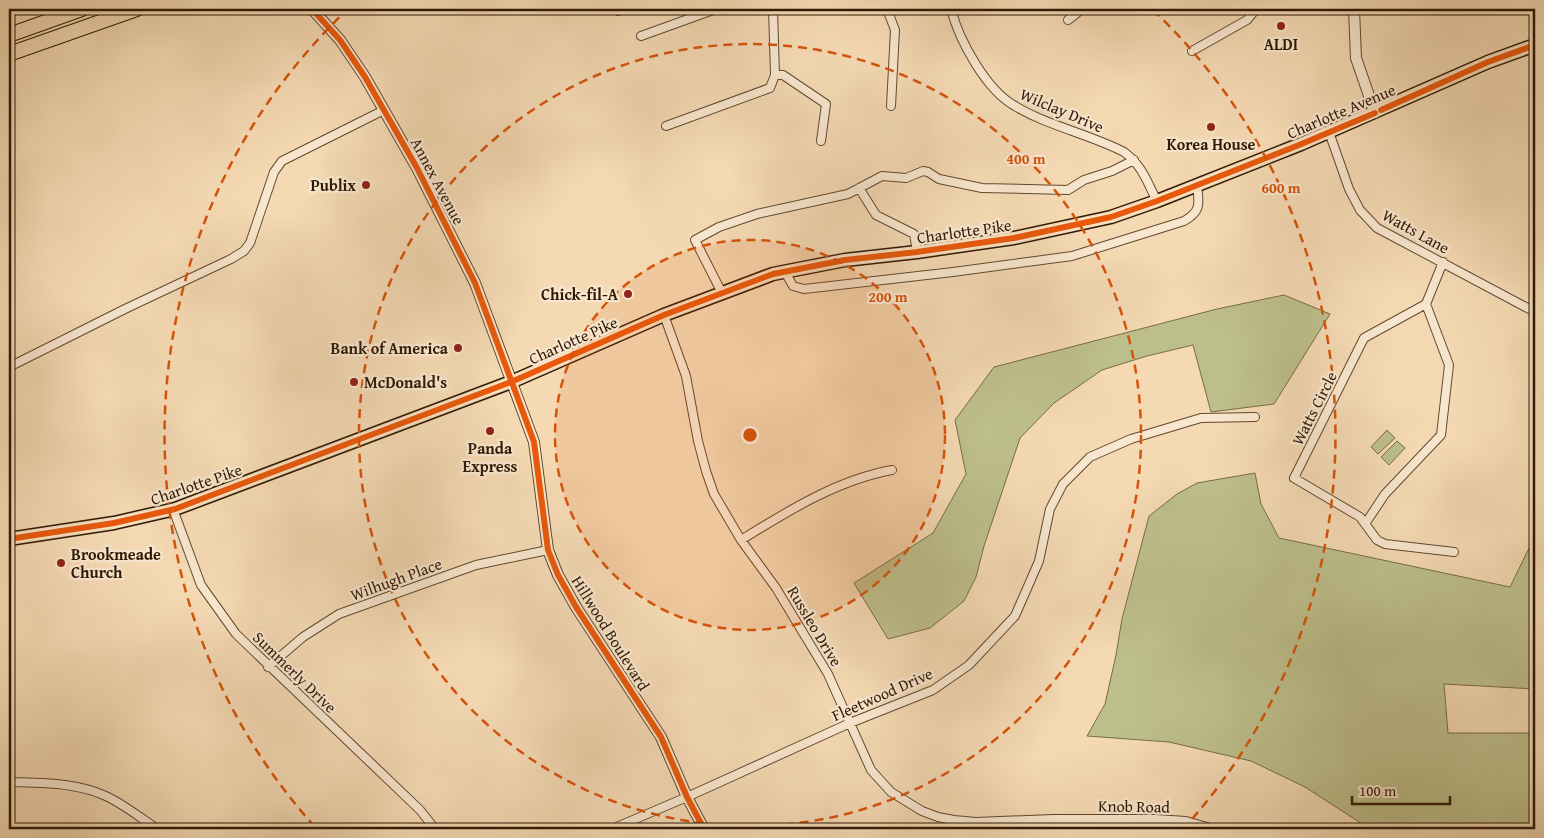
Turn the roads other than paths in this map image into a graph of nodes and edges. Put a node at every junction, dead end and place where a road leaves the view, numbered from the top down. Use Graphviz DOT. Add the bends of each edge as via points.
graph roads {
  1 [pos="82,9"];
  2 [pos="137,9"];
  3 [pos="313,9"];
  4 [pos="618,9"];
  5 [pos="625,9"];
  6 [pos="716,9"];
  7 [pos="773,9"];
  8 [pos="887,9"];
  9 [pos="950,9"];
  10 [pos="1082,9"];
  11 [pos="1256,9"];
  12 [pos="1354,9"];
  13 [pos="1068,20"];
  14 [pos="9,34"];
  15 [pos="641,36"];
  16 [pos="1535,45"];
  17 [pos="1192,51"];
  18 [pos="9,54"];
  19 [pos="776,75"];
  20 [pos="891,106"];
  21 [pos="384,110"];
  22 [pos="1375,113"];
  23 [pos="666,126"];
  24 [pos="1329,132"];
  25 [pos="821,141"];
  26 [pos="1134,160"];
  27 [pos="1197,185"];
  28 [pos="859,188"];
  29 [pos="1157,201"];
  30 [pos="917,252"];
  31 [pos="1443,262"];
  32 [pos="785,272"];
  33 [pos="722,293"];
  34 [pos="1426,304"];
  35 [pos="1535,312"];
  36 [pos="664,315"];
  37 [pos="9,367"];
  38 [pos="511,382"];
  39 [pos="1255,417"];
  40 [pos="892,470"];
  41 [pos="173,509"];
  42 [pos="1365,524"];
  43 [pos="9,540"];
  44 [pos="741,540"];
  45 [pos="548,550"];
  46 [pos="1454,552"];
  47 [pos="268,667"];
  48 [pos="850,723"];
  49 [pos="9,782"];
  50 [pos="687,797"];
  51 [pos="1053,819"];
  52 [pos="157,829"];
  53 [pos="435,829"];
  54 [pos="612,829"];
  55 [pos="704,829"];
  56 [pos="1214,829"];
  1 -- 14 [label="highway"];
  2 -- 18 [label="highway"];
  3 -- 21 [label="street, Annex Avenue" via="345,47"];
  4 -- 5 [label="street"];
  6 -- 15 [label="street"];
  7 -- 19 [label="street"];
  8 -- 20 [label="street" via="895,30"];
  9 -- 26 [label="street, Wilclay Drive" via="954,23 980,70 1014,106 1111,146"];
  10 -- 13 [label="street"];
  11 -- 17 [label="street" via="1247,20"];
  12 -- 22 [label="street" via="1356,58"];
  16 -- 22 [label="main road, Charlotte Avenue" via="1488,62"];
  19 -- 23 [label="street" via="770,88"];
  19 -- 25 [label="street" via="782,75 826,104"];
  21 -- 37 [label="street" via="282,161 274,172 253,238 244,251"];
  21 -- 38 [label="street, Annex Avenue" via="475,283"];
  22 -- 24 [label="main road, Charlotte Avenue"];
  24 -- 27 [label="main road, Charlotte Avenue"];
  24 -- 31 [label="street, Watts Lane" via="1360,210 1377,228"];
  26 -- 28 [label="street" via="1068,190 982,188 939,179 923,171 906,178 882,176"];
  26 -- 29 [label="street, Wilclay Drive"];
  27 -- 29 [label="main road, Charlotte Avenue"];
  27 -- 32 [label="street" via="1200,205 1194,216 1072,256 804,289 792,286"];
  28 -- 30 [label="street" via="876,215 914,234"];
  28 -- 33 [label="street" via="848,194 757,214 719,227 695,240"];
  29 -- 30 [label="main road, Charlotte Pike" via="1111,217 1014,238"];
  30 -- 32 [label="main road, Charlotte Pike" via="845,260"];
  31 -- 34 [label="street"];
  31 -- 35 [label="street, Watts Lane"];
  32 -- 33 [label="main road, Charlotte Pike"];
  33 -- 36 [label="main road, Charlotte Pike"];
  34 -- 42 [label="street" via="1449,365 1441,435 1385,494"];
  34 -- 42 [label="street, Watts Circle" via="1364,338 1294,478 1360,517"];
  36 -- 38 [label="main road, Charlotte Pike"];
  36 -- 44 [label="street, Russleo Drive" via="686,376 706,471 714,494"];
  38 -- 41 [label="main road, Charlotte Pike"];
  38 -- 45 [label="street, Hillwood Boulevard" via="534,442"];
  39 -- 48 [label="street, Fleetwood Drive" via="1201,418 1090,457 1063,484 1050,510 1039,561 1015,616 1001,632 970,665 933,690"];
  40 -- 44 [label="street" via="835,488 795,506"];
  41 -- 43 [label="main road, Charlotte Pike" via="114,523"];
  41 -- 47 [label="street, Summerly Drive" via="201,585 236,634"];
  42 -- 46 [label="street, Watts Circle" via="1376,540 1386,544"];
  44 -- 48 [label="street, Russleo Drive" via="776,588 828,674"];
  45 -- 47 [label="street, Wilhugh Place" via="476,565 339,614 302,637"];
  45 -- 50 [label="street, Hillwood Boulevard" via="576,607 661,737"];
  47 -- 53 [label="street, Summerly Drive" via="420,810"];
  48 -- 50 [label="street, Fleetwood Drive"];
  48 -- 51 [label="street, Russleo Drive" via="871,770 891,792 922,812 976,822"];
  49 -- 52 [label="street" via="84,788 120,803"];
  50 -- 54 [label="street, Fleetwood Drive"];
  50 -- 55 [label="street, Hillwood Boulevard"];
  51 -- 56 [label="street, Knob Road" via="1167,819"];
}
